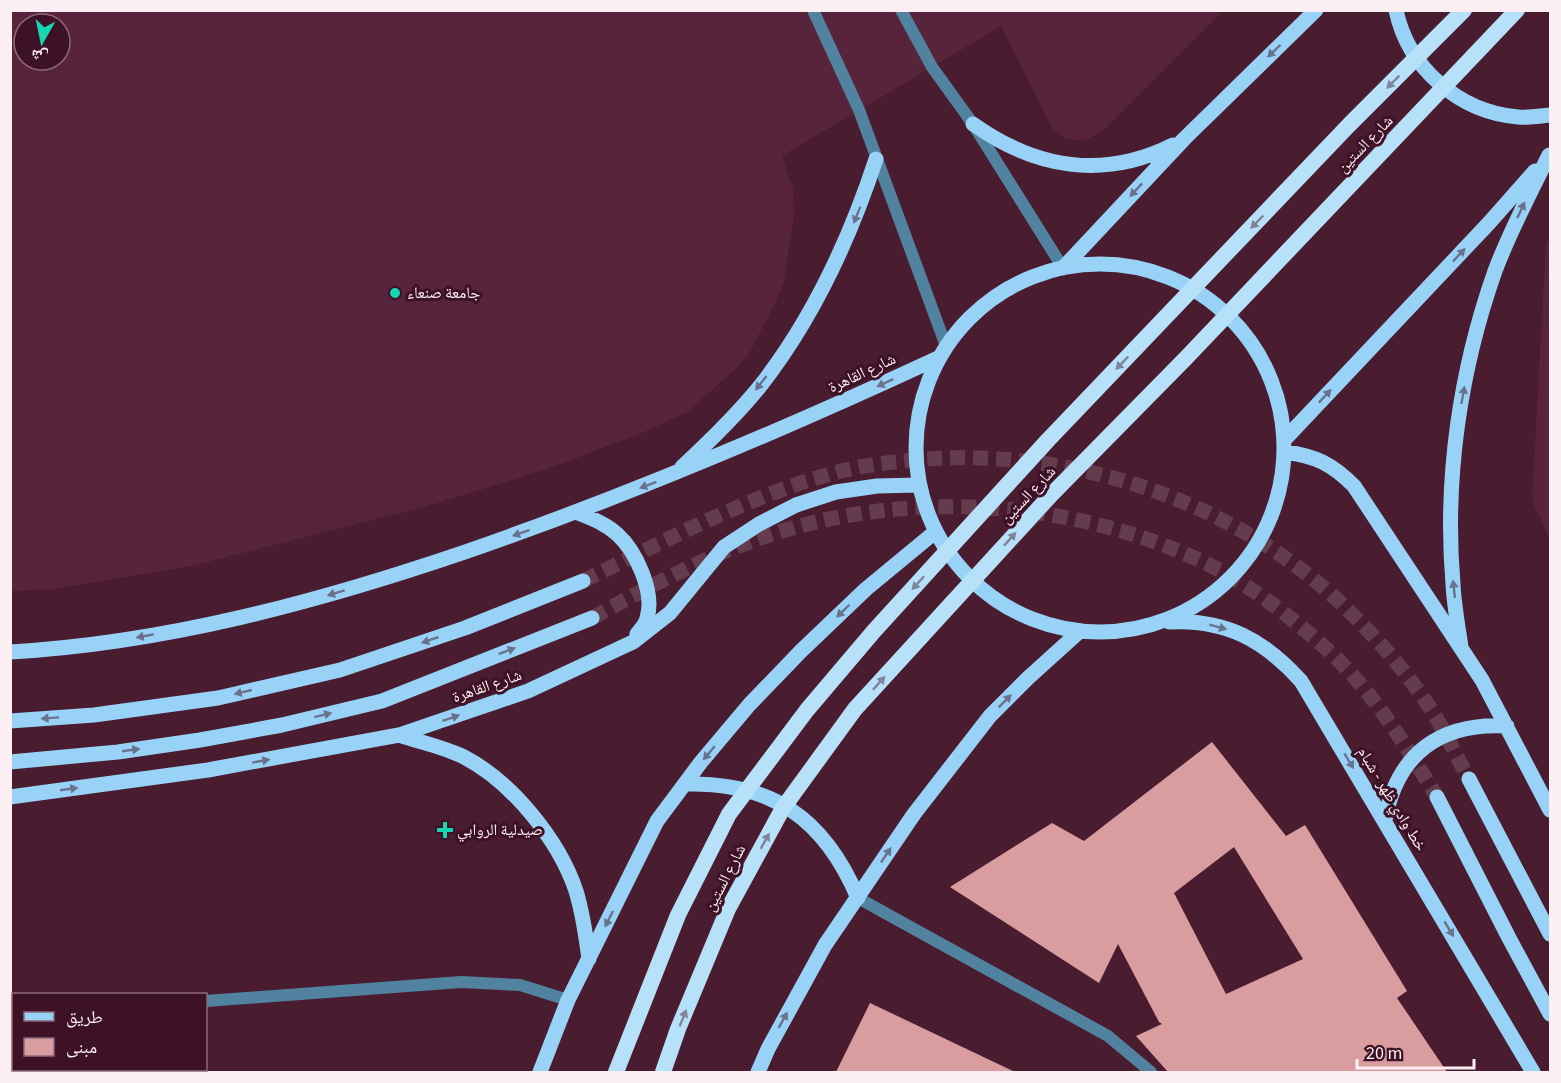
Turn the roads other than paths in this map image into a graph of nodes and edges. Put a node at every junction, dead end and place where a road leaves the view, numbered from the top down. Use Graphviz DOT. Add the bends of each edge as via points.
graph roads {
  1 [pos="813,10"];
  2 [pos="901,10"];
  3 [pos="1316,10"];
  4 [pos="1396,10"];
  5 [pos="1464,10"];
  6 [pos="1517,10"];
  7 [pos="1551,115"];
  8 [pos="973,124"];
  9 [pos="1184,139"];
  10 [pos="1550,154"];
  11 [pos="876,159"];
  12 [pos="1063,268"];
  13 [pos="942,352"];
  14 [pos="1285,446"];
  15 [pos="675,475"];
  16 [pos="918,485"];
  17 [pos="576,512"];
  18 [pos="935,532"];
  19 [pos="583,581"];
  20 [pos="592,618"];
  21 [pos="1160,622"];
  22 [pos="1080,631"];
  23 [pos="633,642"];
  24 [pos="1461,647"];
  25 [pos="10,652"];
  26 [pos="10,721"];
  27 [pos="1507,726"];
  28 [pos="399,735"];
  29 [pos="10,762"];
  30 [pos="1468,779"];
  31 [pos="685,784"];
  32 [pos="10,797"];
  33 [pos="1437,797"];
  34 [pos="1551,810"];
  35 [pos="1384,820"];
  36 [pos="858,898"];
  37 [pos="1551,934"];
  38 [pos="589,959"];
  39 [pos="568,1000"];
  40 [pos="207,1001"];
  41 [pos="1551,1014"];
  42 [pos="540,1072"];
  43 [pos="616,1072"];
  44 [pos="663,1072"];
  45 [pos="758,1072"];
  46 [pos="1151,1072"];
  47 [pos="1533,1072"];
  1 -- 11 [label="street" via="859,110"];
  2 -- 8 [label="street" via="932,67"];
  3 -- 9 [label="main road, one-way"];
  4 -- 7 [label="main road" via="1400,29 1419,63 1446,91 1480,109 1518,117"];
  5 -- 43 [label="highway, شارع الستين, one-way, bridge" via="1048,440 807,710 729,814 678,915"];
  44 -- 6 [label="highway, شارع الستين, one-way, bridge" via="728,909 783,808 855,710 1050,496"];
  8 -- 9 [label="main road" via="1021,153 1076,165 1132,161"];
  8 -- 12 [label="street"];
  9 -- 12 [label="main road, one-way"];
  14 -- 10 [label="main road, one-way"];
  24 -- 10 [label="main road, one-way" via="1453,584 1451,520 1462,394 1495,270"];
  11 -- 13 [label="street"];
  11 -- 15 [label="main road, one-way" via="843,250 796,335 754,393"];
  12 -- 13 [label="main road" via="1028,278 996,295 969,318"];
  12 -- 14 [label="main road" via="1102,264 1142,269 1180,282 1213,302 1242,330 1264,363 1279,400"];
  13 -- 15 [label="main road, شارع القاهرة, one-way" via="807,419"];
  13 -- 16 [label="main road" via="925,388 917,420"];
  14 -- 21 [label="main road" via="1281,490 1269,525 1250,557 1225,585 1195,607"];
  14 -- 24 [label="main road" via="1324,461 1354,486"];
  15 -- 17 [label="main road, شارع القاهرة, one-way"];
  16 -- 18 [label="main road"];
  16 -- 23 [label="main road, شارع القاهرة" via="836,492 796,505 759,524 724,547 670,613"];
  17 -- 23 [label="main road" via="617,534 639,565 648,600 647,619"];
  17 -- 25 [label="main road, شارع القاهرة, one-way" via="313,600 135,638"];
  18 -- 22 [label="main road" via="955,562 1011,610 1044,624"];
  18 -- 31 [label="main road, one-way" via="866,589 801,651 749,705"];
  19 -- 26 [label="main road, one-way" via="465,628 340,670 218,698 94,716"];
  29 -- 20 [label="main road, one-way" via="118,752 282,725 382,700"];
  21 -- 22 [label="main road" via="1121,631"];
  21 -- 35 [label="main road, خط وادي ظهر - شبام, one-way" via="1187,621 1222,627 1262,645 1283,661 1301,681"];
  36 -- 22 [label="main road, one-way" via="914,814 990,716"];
  28 -- 23 [label="main road, شارع القاهرة, one-way" via="528,691"];
  24 -- 27 [label="main road"];
  27 -- 34 [label="main road"];
  27 -- 35 [label="main road" via="1464,728 1424,746 1397,780"];
  32 -- 28 [label="main road, شارع القاهرة, one-way" via="208,771"];
  28 -- 38 [label="main road" via="463,756 493,776 542,826 575,889"];
  30 -- 37 [label="main road"];
  31 -- 36 [label="main road" via="741,788 792,810 832,848"];
  31 -- 38 [label="main road, one-way" via="657,821"];
  33 -- 41 [label="main road"];
  35 -- 47 [label="main road, خط وادي ظهر - شبام, one-way"];
  45 -- 36 [label="main road, one-way" via="825,945"];
  36 -- 46 [label="street" via="1108,1036"];
  38 -- 39 [label="main road"];
  39 -- 40 [label="street" via="520,985 461,982"];
  39 -- 42 [label="main road"];
}
